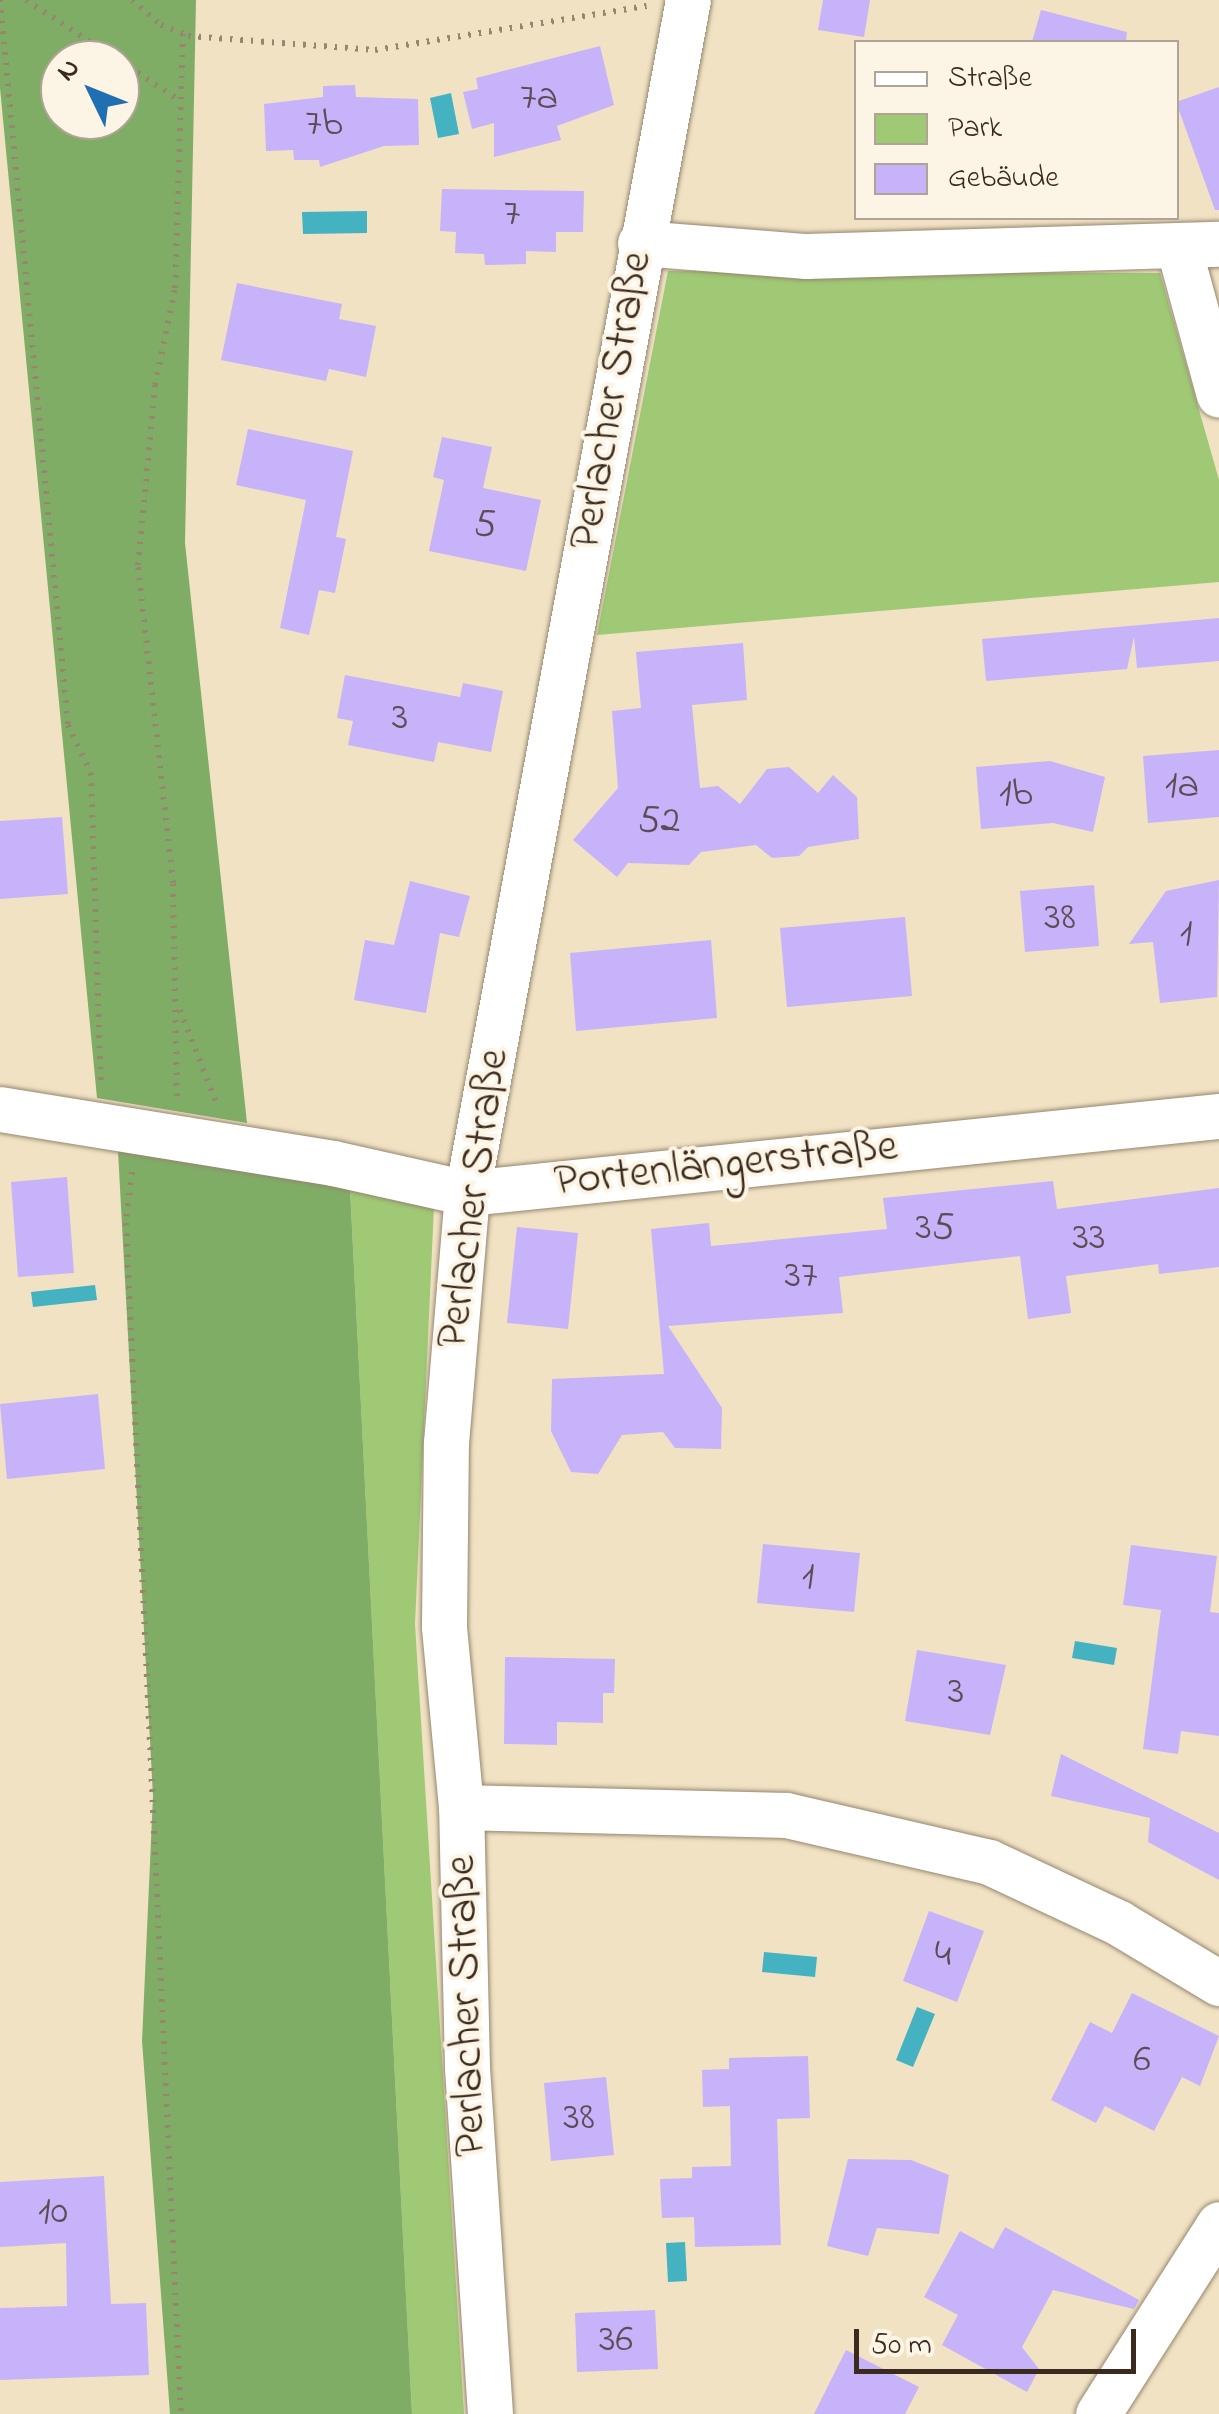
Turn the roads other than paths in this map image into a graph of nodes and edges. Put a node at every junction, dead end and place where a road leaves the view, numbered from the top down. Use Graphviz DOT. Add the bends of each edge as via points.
graph roads {
  1 [pos="687,3"];
  2 [pos="640,243"];
  3 [pos="1199,247"];
  4 [pos="1219,395"];
  5 [pos="0,1109"];
  6 [pos="1219,1116"];
  7 [pos="467,1193"];
  8 [pos="461,1806"];
  9 [pos="1219,1983"];
  10 [pos="1219,2224"];
  11 [pos="490,2414"];
  12 [pos="1098,2414"];
  1 -- 2 [label="street, Perlacher Straße"];
  2 -- 3 [label="street" via="806,256"];
  2 -- 7 [label="street, Perlacher Straße"];
  3 -- 4 [label="street"];
  5 -- 7 [label="street, Portenlängerstraße"];
  6 -- 7 [label="street, Portenlängerstraße"];
  7 -- 8 [label="street, Perlacher Straße" via="446,1443 444,1626"];
  8 -- 9 [label="street" via="786,1815 989,1862 1118,1922"];
  8 -- 11 [label="street, Perlacher Straße" via="468,2067"];
  10 -- 12 [label="street"];
}
